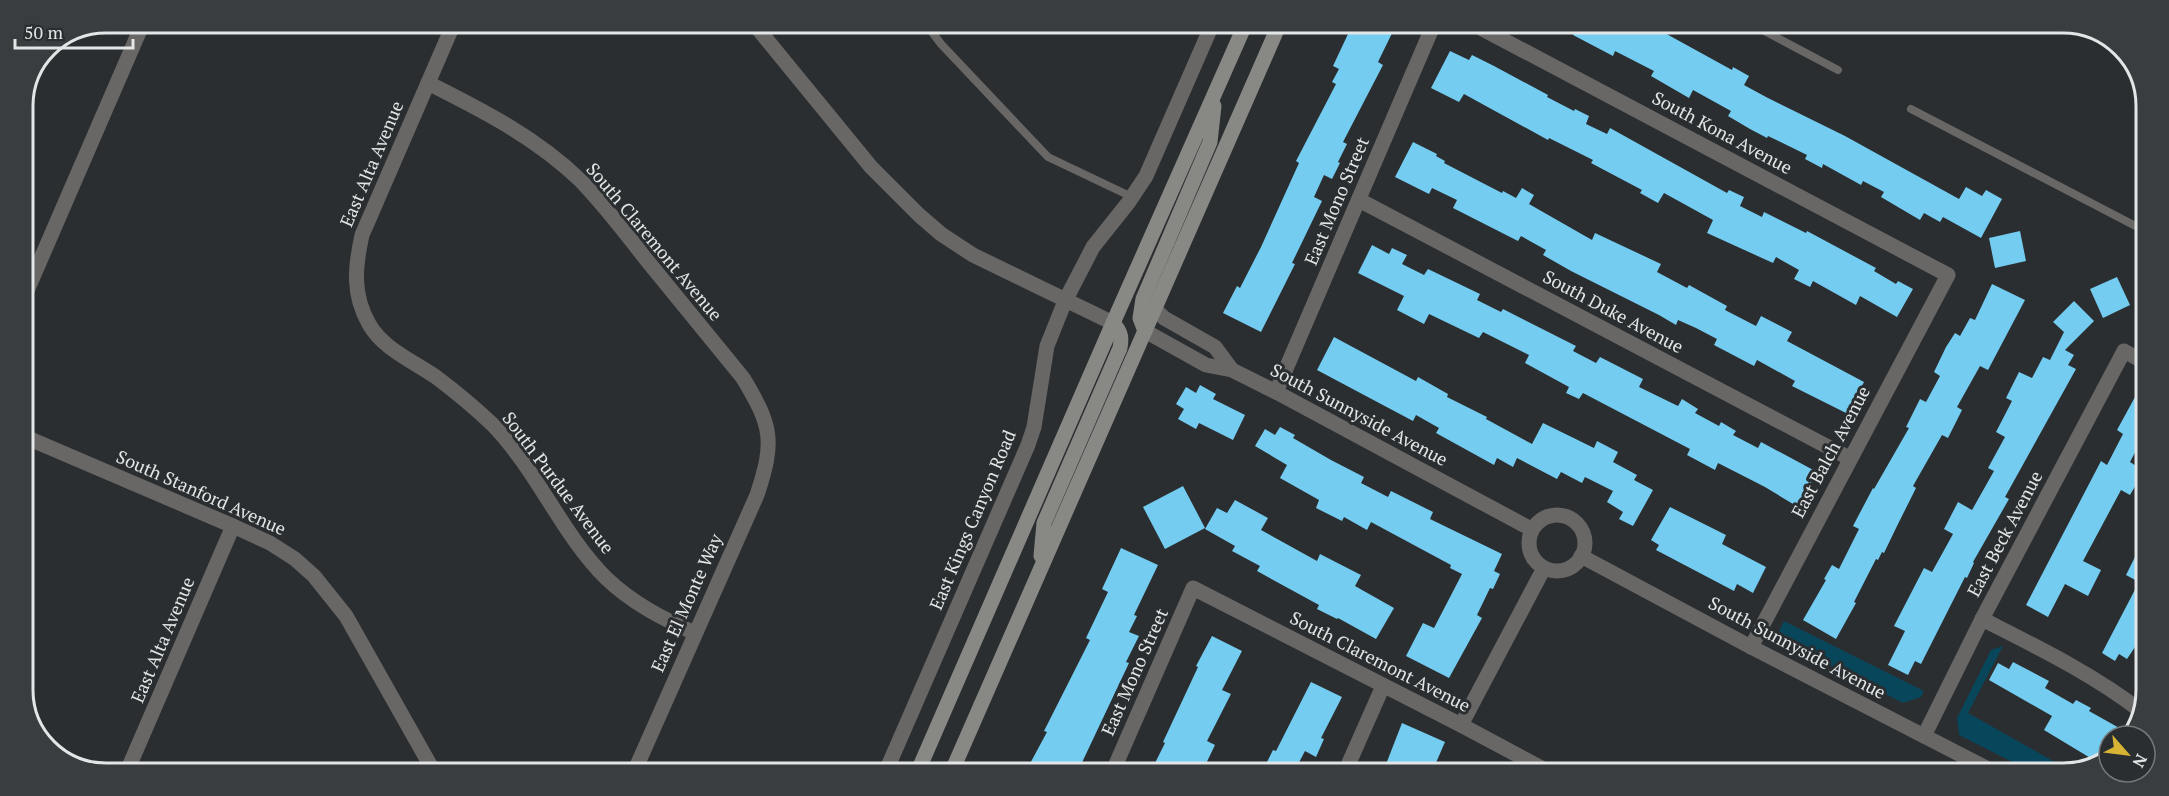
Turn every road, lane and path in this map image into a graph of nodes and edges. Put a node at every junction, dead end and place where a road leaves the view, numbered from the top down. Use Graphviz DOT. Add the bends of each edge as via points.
graph roads {
  1 [pos="139,33"];
  2 [pos="450,33"];
  3 [pos="761,33"];
  4 [pos="933,33"];
  5 [pos="1209,33"];
  6 [pos="1242,33"];
  7 [pos="1276,33"];
  8 [pos="1430,33"];
  9 [pos="1490,33"];
  10 [pos="1768,33"];
  11 [pos="1838,70"];
  12 [pos="428,83"];
  13 [pos="1215,94"];
  14 [pos="1911,109"];
  15 [pos="1132,197"];
  16 [pos="1359,200"];
  17 [pos="2136,226"];
  18 [pos="1948,275"];
  19 [pos="33,277"];
  20 [pos="1065,301"];
  21 [pos="1155,309"];
  22 [pos="1113,323"];
  23 [pos="369,324"];
  24 [pos="1144,331"];
  25 [pos="2136,358"];
  26 [pos="1232,370"];
  27 [pos="1276,392"];
  28 [pos="33,440"];
  29 [pos="769,450"];
  30 [pos="1849,458"];
  31 [pos="233,526"];
  32 [pos="1531,529"];
  33 [pos="1581,556"];
  34 [pos="1544,568"];
  35 [pos="1040,569"];
  36 [pos="1193,588"];
  37 [pos="1982,619"];
  38 [pos="695,633"];
  39 [pos="1751,647"];
  40 [pos="1383,686"];
  41 [pos="2135,704"];
  42 [pos="1461,725"];
  43 [pos="1924,736"];
  44 [pos="131,763"];
  45 [pos="429,763"];
  46 [pos="638,763"];
  47 [pos="889,763"];
  48 [pos="921,763"];
  49 [pos="955,763"];
  50 [pos="1116,763"];
  51 [pos="1349,763"];
  52 [pos="1532,763"];
  53 [pos="1977,763"];
  1 -- 19 [label="street"];
  2 -- 12 [label="street, East Alta Avenue"];
  3 -- 20 [label="street" via="871,167 919,215 973,255"];
  4 -- 15 [label="lane" via="1048,157"];
  5 -- 15 [label="street, East Kings Canyon Road" via="1146,176"];
  6 -- 13 [label="main road"];
  7 -- 21 [label="main road"];
  8 -- 16 [label="street, East Mono Street"];
  9 -- 18 [label="street, South Kona Avenue"];
  10 -- 11 [label="lane"];
  12 -- 23 [label="street, East Alta Avenue" via="362,235 356,266 357,296"];
  12 -- 29 [label="street, South Claremont Avenue" via="512,129 580,181 742,378 767,426"];
  13 -- 22 [label="main road"];
  13 -- 24 [label="main road" via="1210,142 1143,299 1140,318"];
  14 -- 17 [label="lane"];
  15 -- 20 [label="street, East Kings Canyon Road" via="1093,247"];
  16 -- 27 [label="street, East Mono Street"];
  16 -- 30 [label="street, South Duke Avenue"];
  18 -- 30 [label="street, East Balch Avenue"];
  20 -- 22 [label="street"];
  20 -- 47 [label="street, East Kings Canyon Road" via="1047,346 1028,445"];
  21 -- 24 [label="main road"];
  21 -- 26 [label="street, South Sunnyside Avenue" via="1215,347"];
  22 -- 35 [label="main road" via="1120,331 1120,348 1044,523"];
  22 -- 48 [label="main road"];
  23 -- 38 [label="street, South Purdue Avenue" via="384,342 464,399 493,425 606,577 651,611"];
  24 -- 26 [label="street, South Sunnyside Avenue" via="1206,366"];
  24 -- 35 [label="main road"];
  25 -- 37 [label="street, East Beck Avenue" via="2124,351"];
  26 -- 27 [label="street, South Sunnyside Avenue"];
  27 -- 32 [label="street, South Sunnyside Avenue"];
  28 -- 31 [label="street, South Stanford Avenue"];
  29 -- 38 [label="street, East El Monte Way" via="757,495"];
  30 -- 39 [label="street, East Balch Avenue"];
  31 -- 44 [label="street, East Alta Avenue"];
  31 -- 45 [label="street, South Stanford Avenue" via="295,559 333,597"];
  32 -- 33 [label="street" via="1547,515 1567,516 1585,537"];
  32 -- 34 [label="street" via="1529,549 1532,558"];
  33 -- 34 [label="street" via="1569,568"];
  33 -- 39 [label="street, South Sunnyside Avenue"];
  34 -- 42 [label="street"];
  35 -- 49 [label="main road"];
  36 -- 40 [label="street, South Claremont Avenue"];
  36 -- 50 [label="street, East Mono Street"];
  37 -- 41 [label="street" via="2068,663"];
  37 -- 43 [label="street, East Beck Avenue"];
  38 -- 46 [label="street, East El Monte Way"];
  39 -- 43 [label="street, South Sunnyside Avenue"];
  40 -- 42 [label="street, South Claremont Avenue"];
  40 -- 51 [label="street"];
  42 -- 52 [label="street, South Claremont Avenue"];
  43 -- 53 [label="street, South Sunnyside Avenue"];
}
